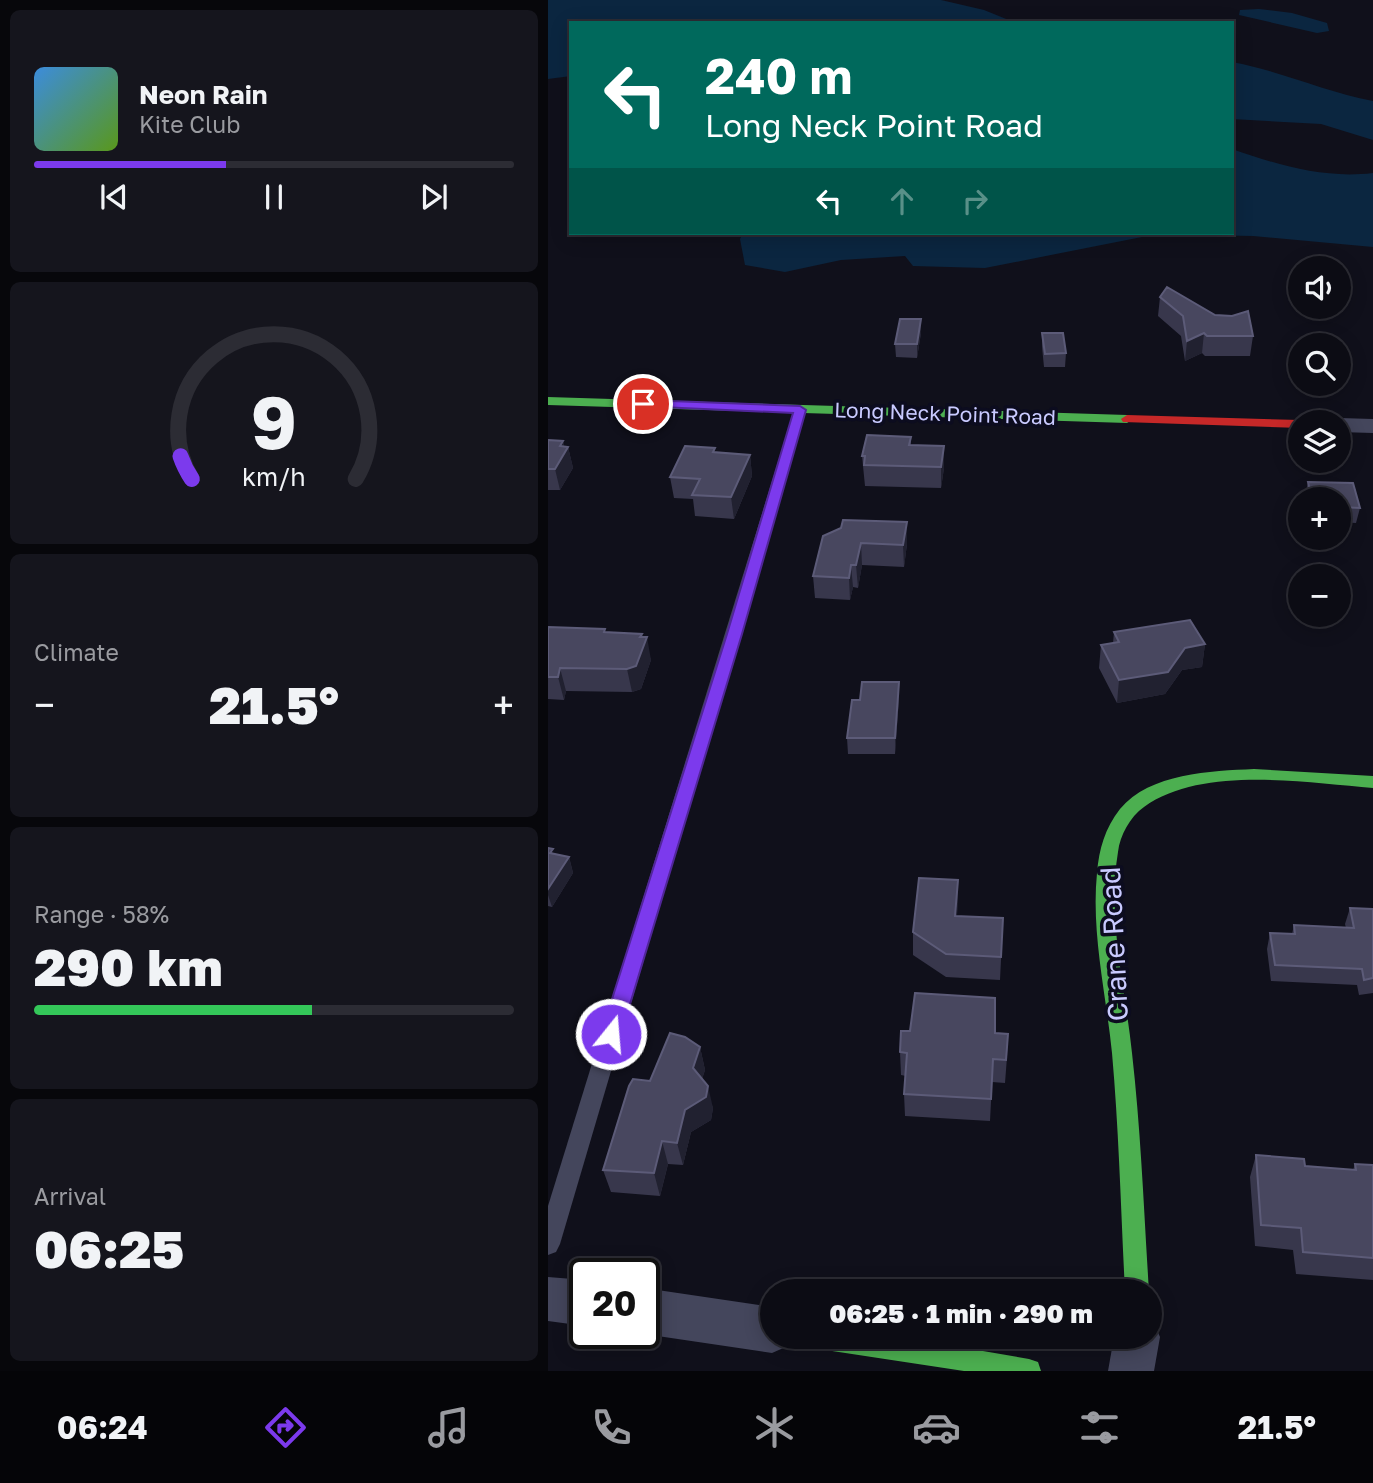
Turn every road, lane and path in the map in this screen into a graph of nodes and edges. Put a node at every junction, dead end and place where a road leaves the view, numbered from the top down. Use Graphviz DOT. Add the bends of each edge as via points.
graph roads {
  1 [pos="548,401"];
  2 [pos="800,410"];
  3 [pos="1288,424"];
  4 [pos="1351,425"];
  5 [pos="1373,426"];
  6 [pos="1373,782"];
  7 [pos="548,1244"];
  8 [pos="1136,1279"];
  9 [pos="548,1299"];
  10 [pos="569,1301"];
  11 [pos="660,1313"];
  12 [pos="760,1328"];
  13 [pos="893,1349"];
  14 [pos="1135,1349"];
  15 [pos="1029,1371"];
  16 [pos="1131,1371"];
  1 -- 2 [label="street, Long Neck Point Road"];
  2 -- 3 [label="street, Long Neck Point Road"];
  2 -- 7 [label="lane"];
  4 -- 5 [label="street"];
  6 -- 8 [label="street, Crane Road" via="1207,779 1172,785 1123,816 1109,849 1108,920"];
  9 -- 10 [label="street"];
  11 -- 12 [label="street"];
  13 -- 15 [label="street"];
  14 -- 16 [label="street"];
}
